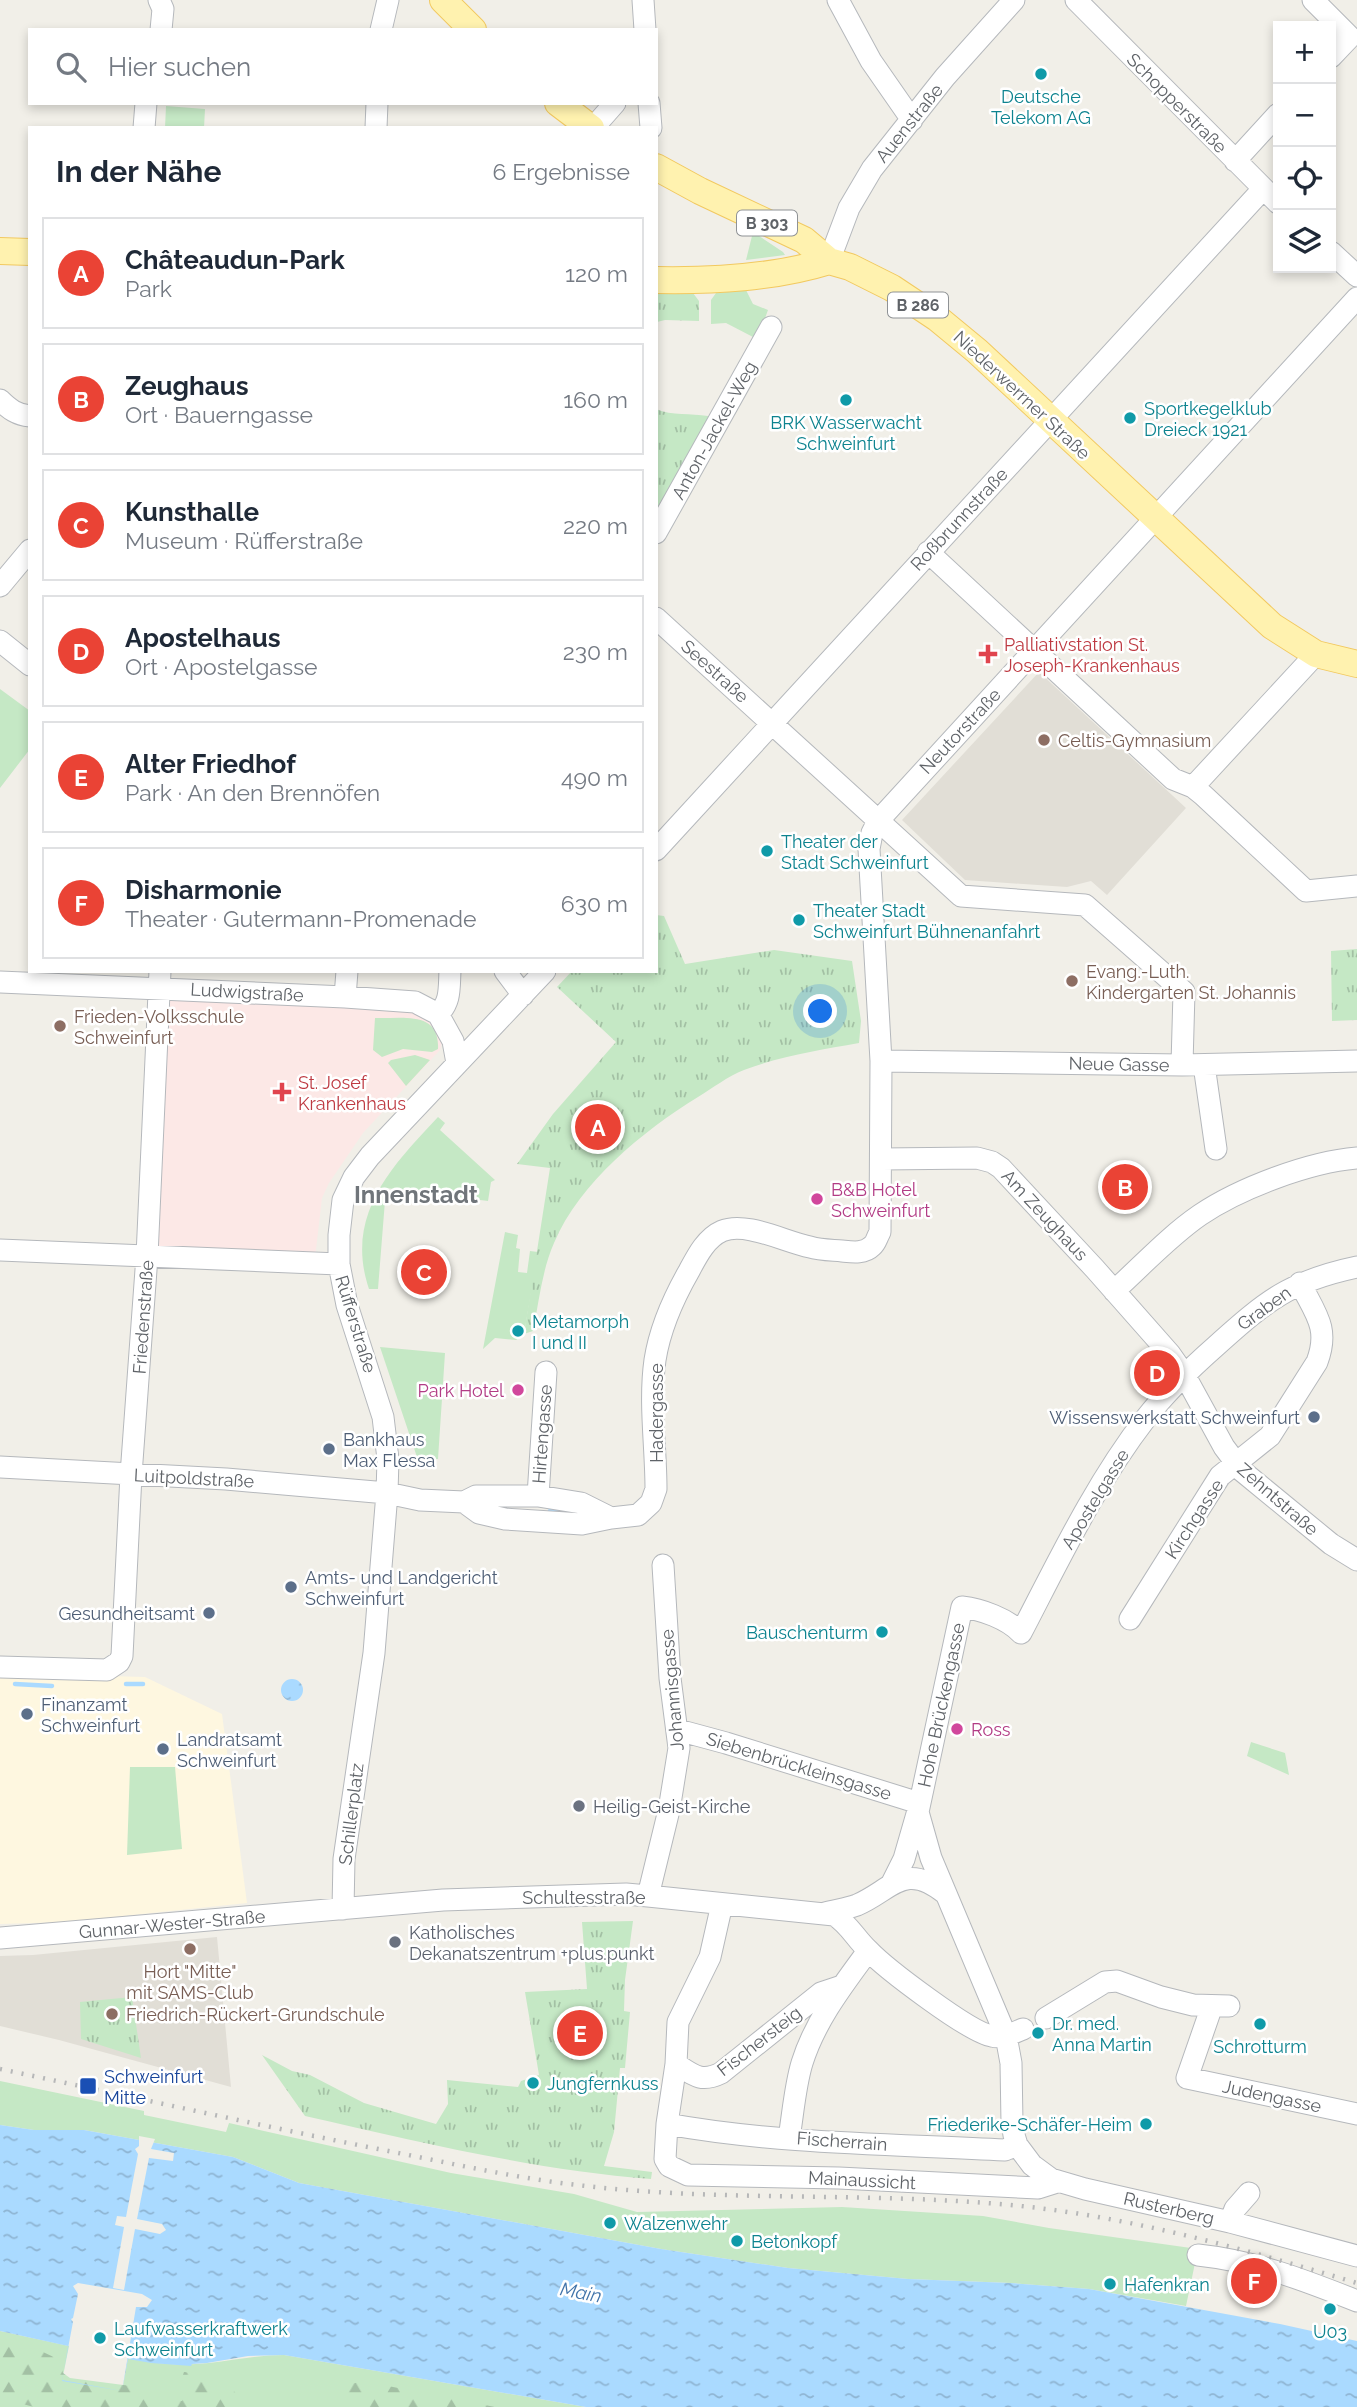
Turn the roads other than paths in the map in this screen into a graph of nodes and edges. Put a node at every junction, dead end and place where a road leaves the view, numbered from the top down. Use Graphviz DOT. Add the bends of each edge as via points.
graph roads {
  1 [pos="388,0"];
  2 [pos="443,0"];
  3 [pos="643,0"];
  4 [pos="838,0"];
  5 [pos="1014,0"];
  6 [pos="1076,0"];
  7 [pos="1313,0"];
  8 [pos="1334,21"];
  9 [pos="1336,23"];
  10 [pos="381,28"];
  11 [pos="471,28"];
  12 [pos="645,28"];
  13 [pos="1336,52"];
  14 [pos="146,105"];
  15 [pos="377,105"];
  16 [pos="561,105"];
  17 [pos="613,105"];
  18 [pos="649,105"];
  19 [pos="1273,119"];
  20 [pos="912,120"];
  21 [pos="145,126"];
  22 [pos="376,126"];
  23 [pos="589,126"];
  24 [pos="594,126"];
  25 [pos="651,126"];
  26 [pos="1235,161"];
  27 [pos="658,168"];
  28 [pos="1270,196"];
  29 [pos="0,251"];
  30 [pos="28,252"];
  31 [pos="1336,257"];
  32 [pos="829,261"];
  33 [pos="1357,276"];
  34 [pos="658,280"];
  35 [pos="1357,298"];
  36 [pos="771,327"];
  37 [pos="0,400"];
  38 [pos="28,416"];
  39 [pos="1051,420"];
  40 [pos="1156,519"];
  41 [pos="658,529"];
  42 [pos="28,552"];
  43 [pos="928,552"];
  44 [pos="0,586"];
  45 [pos="658,620"];
  46 [pos="0,641"];
  47 [pos="1035,650"];
  48 [pos="1316,654"];
  49 [pos="28,663"];
  50 [pos="1357,664"];
  51 [pos="774,723"];
  52 [pos="1193,787"];
  53 [pos="878,821"];
  54 [pos="658,848"];
  55 [pos="1357,886"];
  56 [pos="347,973"];
  57 [pos="450,973"];
  58 [pos="506,973"];
  59 [pos="543,973"];
  60 [pos="160,980"];
  61 [pos="0,982"];
  62 [pos="523,995"];
  63 [pos="345,997"];
  64 [pos="438,1014"];
  65 [pos="881,1061"];
  66 [pos="1357,1061"];
  67 [pos="457,1063"];
  68 [pos="1193,1065"];
  69 [pos="1216,1149"];
  70 [pos="1357,1158"];
  71 [pos="881,1159"];
  72 [pos="874,1245"];
  73 [pos="0,1250"];
  74 [pos="147,1256"];
  75 [pos="339,1264"];
  76 [pos="1357,1267"];
  77 [pos="1300,1283"];
  78 [pos="1114,1291"];
  79 [pos="547,1372"];
  80 [pos="1184,1374"];
  81 [pos="1236,1464"];
  82 [pos="0,1467"];
  83 [pos="131,1475"];
  84 [pos="387,1493"];
  85 [pos="538,1496"];
  86 [pos="464,1502"];
  87 [pos="611,1518"];
  88 [pos="1357,1560"];
  89 [pos="663,1565"];
  90 [pos="962,1607"];
  91 [pos="1130,1619"];
  92 [pos="0,1667"];
  93 [pos="365,1719"];
  94 [pos="678,1730"];
  95 [pos="918,1808"];
  96 [pos="892,1882"];
  97 [pos="946,1894"];
  98 [pos="648,1896"];
  99 [pos="722,1904"];
  100 [pos="344,1909"];
  101 [pos="825,1913"];
  102 [pos="0,1938"];
  103 [pos="869,1951"];
  104 [pos="842,1986"];
  105 [pos="1046,2018"];
  106 [pos="1014,2032"];
  107 [pos="676,2064"];
  108 [pos="1357,2114"];
  109 [pos="667,2123"];
  110 [pos="789,2138"];
  111 [pos="1017,2145"];
  112 [pos="1057,2182"];
  113 [pos="1249,2193"];
  114 [pos="1230,2222"];
  115 [pos="1198,2255"];
  116 [pos="1357,2256"];
  117 [pos="1357,2301"];
  1 -- 10 [label="street"];
  2 -- 11 [label="main road"];
  3 -- 12 [label="street"];
  4 -- 20 [label="street" via="871,61"];
  5 -- 20 [label="street, Auenstraße"];
  6 -- 26 [label="street, Schopperstraße"];
  7 -- 8 [label="street"];
  9 -- 13 [label="street" via="1350,37"];
  14 -- 21 [label="street"];
  15 -- 22 [label="street"];
  16 -- 23 [label="main road"];
  17 -- 24 [label="street"];
  18 -- 25 [label="street"];
  19 -- 26 [label="street"];
  20 -- 32 [label="street, Auenstraße" via="856,194"];
  26 -- 28 [label="street, Schopperstraße"];
  27 -- 32 [label="main road, Niederwerrner Straße / B 303" via="804,240"];
  28 -- 39 [label="street, Roßbrunnstraße"];
  29 -- 30 [label="main road"];
  31 -- 33 [label="street"];
  32 -- 34 [label="main road" via="786,272"];
  32 -- 39 [label="main road, Niederwerrner Straße / B 286" via="892,288 937,317"];
  35 -- 40 [label="street, Neutorstraße"];
  36 -- 41 [label="street, Anton-Jackel-Weg"];
  37 -- 38 [label="street" via="12,411"];
  39 -- 40 [label="main road, Niederwerrner Straße / B 286"];
  39 -- 43 [label="street, Roßbrunnstraße"];
  40 -- 47 [label="street, Neutorstraße"];
  40 -- 48 [label="main road, Niederwerrner Straße / B 286" via="1272,626"];
  42 -- 44 [label="street"];
  43 -- 47 [label="street"];
  43 -- 51 [label="street, Roßbrunnstraße"];
  45 -- 51 [label="street, Seestraße"];
  46 -- 49 [label="street"];
  47 -- 52 [label="street" via="1173,779"];
  47 -- 53 [label="street, Neutorstraße"];
  48 -- 50 [label="main road, Niederwerrner Straße / B 286"];
  48 -- 52 [label="street"];
  51 -- 53 [label="street, Seestraße"];
  51 -- 54 [label="street, Roßbrunnstraße"];
  52 -- 55 [label="street" via="1306,891"];
  53 -- 65 [label="street, Neutorstraße" via="869,849"];
  53 -- 68 [label="street, Seestraße" via="961,896 1085,905 1184,992"];
  56 -- 63 [label="street"];
  57 -- 64 [label="street" via="448,998"];
  58 -- 62 [label="street"];
  59 -- 62 [label="street"];
  60 -- 61 [label="street, Ludwigstraße"];
  60 -- 63 [label="street, Ludwigstraße"];
  60 -- 74 [label="street, Friedenstraße"];
  62 -- 67 [label="street, Rüfferstraße"];
  63 -- 64 [label="street, Ludwigstraße" via="415,1002"];
  64 -- 67 [label="street" via="453,1041"];
  65 -- 68 [label="street, Neue Gasse"];
  65 -- 71 [label="street, Neutorstraße"];
  66 -- 68 [label="street, Neue Gasse"];
  67 -- 75 [label="street, Rüfferstraße" via="354,1177 342,1208"];
  68 -- 69 [label="street"];
  70 -- 78 [label="street" via="1319,1165 1226,1200 1188,1224"];
  71 -- 72 [label="street, Neutorstraße" via="880,1232"];
  71 -- 78 [label="street, Am Zeughaus" via="977,1158 992,1162"];
  72 -- 87 [label="street, Hadergasse" via="855,1252 834,1251 735,1227 707,1241 673,1301 659,1339 654,1386 656,1489 651,1503 638,1515"];
  73 -- 74 [label="street"];
  74 -- 75 [label="street"];
  74 -- 83 [label="street, Friedenstraße"];
  75 -- 84 [label="street, Rüfferstraße" via="347,1305 383,1417"];
  76 -- 77 [label="street, Graben"];
  77 -- 80 [label="street, Graben" via="1279,1293"];
  77 -- 81 [label="street, Kirchgasse" via="1323,1331 1322,1349 1270,1436"];
  78 -- 80 [label="street, Zehntstraße"];
  79 -- 85 [label="street, Hirtengasse"];
  80 -- 81 [label="street, Zehntstraße"];
  80 -- 90 [label="street, Apostelgasse" via="1123,1450 1073,1531 1021,1633 1005,1622"];
  81 -- 88 [label="street, Zehntstraße" via="1331,1544"];
  81 -- 91 [label="street, Kirchgasse" via="1220,1476"];
  82 -- 83 [label="street, Luitpoldstraße"];
  83 -- 84 [label="street, Luitpoldstraße"];
  83 -- 92 [label="street, Friedenstraße" via="119,1662 107,1670"];
  84 -- 86 [label="street, Luitpoldstraße"];
  84 -- 93 [label="street, Rüfferstraße"];
  85 -- 86 [label="street" via="476,1496"];
  85 -- 87 [label="street" via="581,1503"];
  86 -- 87 [label="street" via="479,1513 515,1520 582,1524"];
  89 -- 94 [label="street, Johannisgasse"];
  90 -- 95 [label="street, Hohe Brückengasse"];
  93 -- 100 [label="street, Schillerplatz" via="344,1859"];
  94 -- 95 [label="street, Siebenbrückleinsgasse"];
  94 -- 98 [label="street, Johannisgasse" via="676,1775"];
  95 -- 96 [label="street, Hohe Brückengasse" via="904,1859"];
  95 -- 97 [label="street" via="923,1835"];
  96 -- 97 [label="street" via="912,1879"];
  96 -- 101 [label="street" via="856,1905"];
  97 -- 106 [label="street"];
  98 -- 99 [label="street, Schultesstraße"];
  98 -- 100 [label="street, Schultesstraße" via="468,1899"];
  99 -- 101 [label="street, Schultesstraße"];
  99 -- 107 [label="street" via="710,1957 680,2014"];
  100 -- 102 [label="street, Gunnar-Wester-Straße"];
  101 -- 103 [label="street" via="846,1922"];
  103 -- 104 [label="street, Fischersteig"];
  103 -- 106 [label="street" via="975,2030 988,2036"];
  104 -- 107 [label="street, Fischersteig" via="821,1993 709,2079 696,2077"];
  104 -- 110 [label="street, Fischersteig" via="802,2063"];
  105 -- 108 [label="street, Judengasse" via="1105,1982 1116,1981 1193,2005 1221,2006 1187,2078"];
  106 -- 111 [label="street, Rusterberg" via="1012,2123"];
  107 -- 109 [label="street"];
  109 -- 110 [label="street, Fischerrain" via="727,2134"];
  109 -- 112 [label="street, Mainaussicht" via="665,2159 668,2166 688,2175 1027,2188"];
  110 -- 111 [label="street, Fischerrain" via="1005,2150"];
  111 -- 112 [label="street, Rusterberg" via="1032,2165"];
  112 -- 114 [label="street, Rusterberg"];
  113 -- 114 [label="street"];
  114 -- 116 [label="street, Rusterberg"];
  115 -- 117 [label="street" via="1270,2269"];
}
